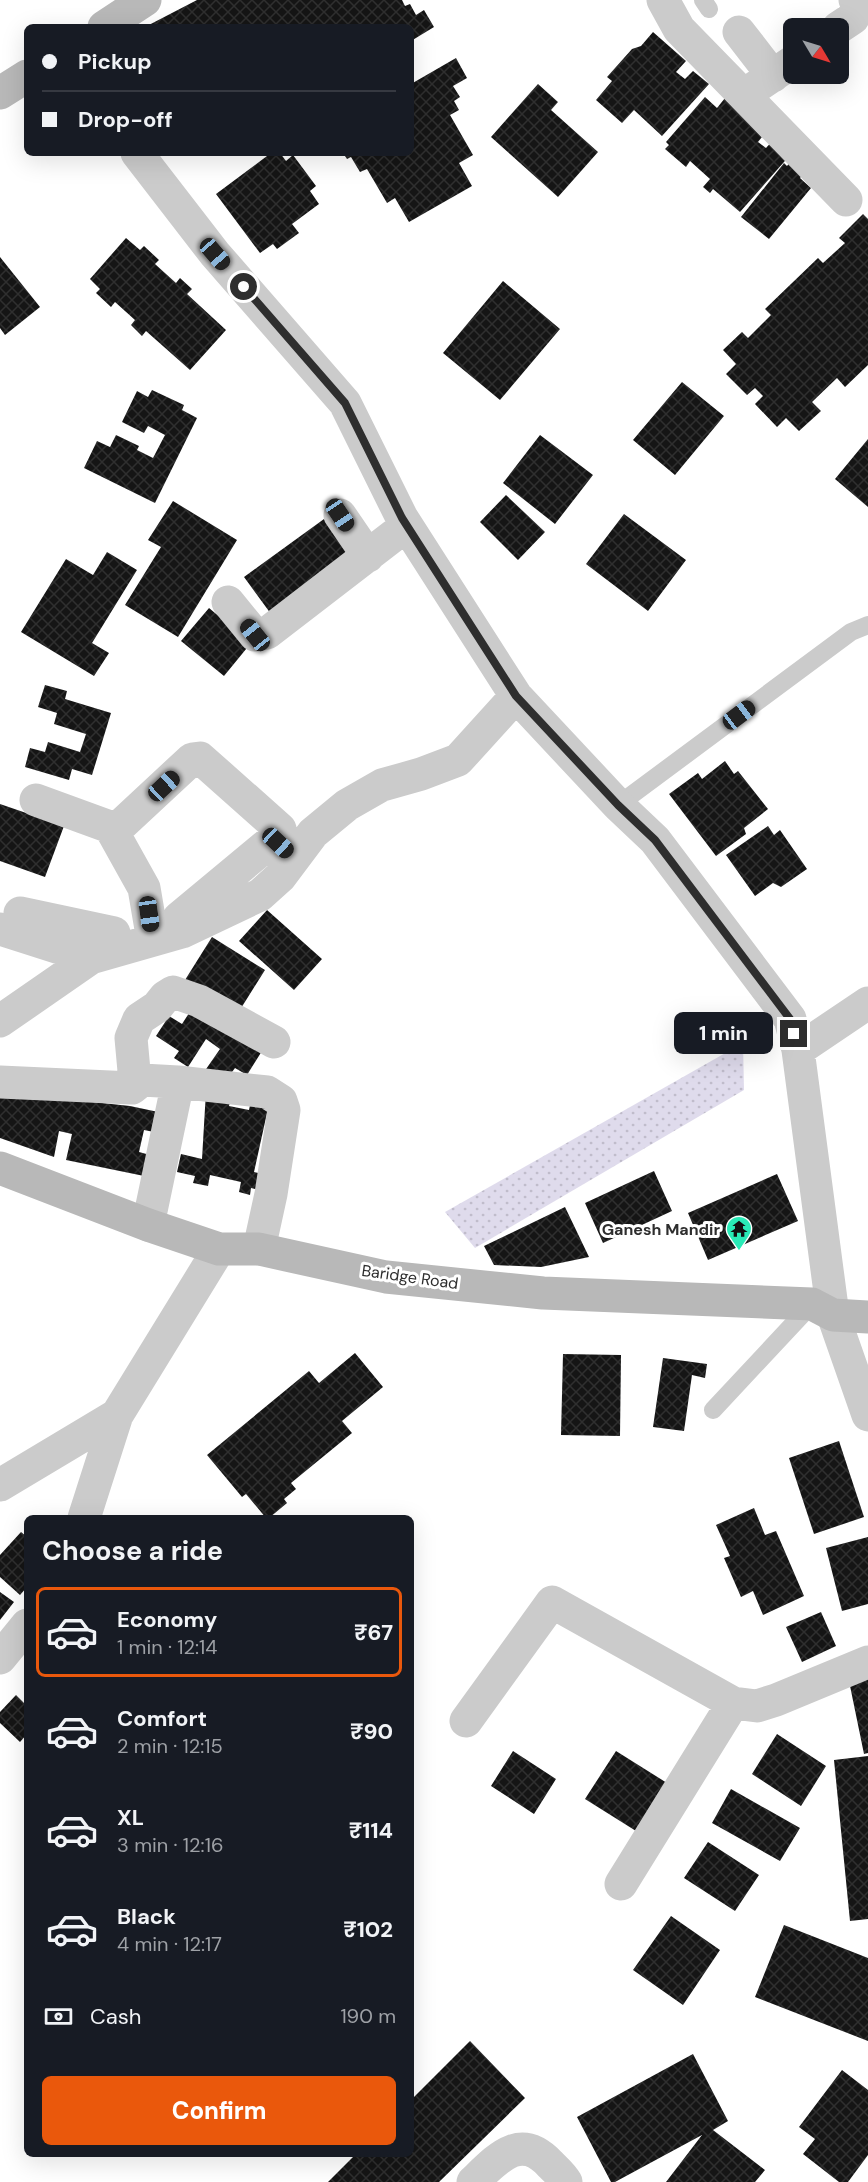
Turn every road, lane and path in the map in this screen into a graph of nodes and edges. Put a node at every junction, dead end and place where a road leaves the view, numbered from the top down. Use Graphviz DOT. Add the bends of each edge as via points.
graph roads {
  1 [pos="145,0"];
  2 [pos="663,0"];
  3 [pos="855,0"];
  4 [pos="849,21"];
  5 [pos="109,24"];
  6 [pos="739,32"];
  7 [pos="783,68"];
  8 [pos="24,78"];
  9 [pos="0,93"];
  10 [pos="744,95"];
  11 [pos="139,156"];
  12 [pos="846,200"];
  13 [pos="340,515"];
  14 [pos="406,526"];
  15 [pos="368,556"];
  16 [pos="228,602"];
  17 [pos="868,625"];
  18 [pos="516,696"];
  19 [pos="36,800"];
  20 [pos="618,805"];
  21 [pos="110,827"];
  22 [pos="284,849"];
  23 [pos="10,921"];
  24 [pos="151,929"];
  25 [pos="114,933"];
  26 [pos="91,958"];
  27 [pos="868,1003"];
  28 [pos="0,1021"];
  29 [pos="274,1042"];
  30 [pos="798,1050"];
  31 [pos="142,1080"];
  32 [pos="0,1082"];
  33 [pos="178,1082"];
  34 [pos="0,1168"];
  35 [pos="148,1225"];
  36 [pos="219,1249"];
  37 [pos="259,1249"];
  38 [pos="823,1309"];
  39 [pos="868,1317"];
  40 [pos="713,1410"];
  41 [pos="868,1414"];
  42 [pos="117,1415"];
  43 [pos="0,1485"];
  44 [pos="85,1515"];
  45 [pos="24,1629"];
  46 [pos="0,1658"];
  47 [pos="868,1662"];
  48 [pos="734,1703"];
  49 [pos="466,1721"];
  50 [pos="621,1884"];
  51 [pos="473,2182"];
  52 [pos="566,2182"];
  1 -- 5 [label="street"];
  2 -- 10 [label="street" via="680,29"];
  3 -- 4 [label="street" via="858,4"];
  6 -- 7 [label="street"];
  7 -- 10 [label="street"];
  8 -- 9 [label="street"];
  10 -- 12 [label="street"];
  11 -- 14 [label="street" via="215,254 345,403"];
  13 -- 15 [label="street"];
  14 -- 15 [label="street"];
  14 -- 18 [label="street"];
  15 -- 16 [label="street" via="267,633 255,635"];
  17 -- 20 [label="lane" via="851,632"];
  18 -- 20 [label="street"];
  18 -- 22 [label="street" via="458,760 382,785"];
  19 -- 21 [label="street"];
  20 -- 30 [label="street" via="655,840 790,1019"];
  21 -- 22 [label="street" via="121,825 192,759 200,758 280,829"];
  21 -- 24 [label="street" via="144,888"];
  22 -- 24 [label="street" via="171,924"];
  22 -- 26 [label="street" via="280,877 260,895 182,932"];
  23 -- 25 [label="street"];
  23 -- 26 [label="street"];
  24 -- 25 [label="street" via="134,934"];
  25 -- 26 [label="street"];
  26 -- 28 [label="street"];
  27 -- 30 [label="street"];
  29 -- 31 [label="street" via="199,1001 173,992 139,1019 131,1038 134,1071"];
  30 -- 38 [label="street"];
  31 -- 32 [label="street" via="132,1088"];
  31 -- 33 [label="street"];
  33 -- 35 [label="street"];
  33 -- 37 [label="street" via="267,1092 281,1101 284,1110"];
  34 -- 35 [label="street, Baridge Road"];
  35 -- 36 [label="street, Baridge Road"];
  36 -- 37 [label="street, Baridge Road"];
  36 -- 42 [label="street"];
  37 -- 38 [label="street, Baridge Road" via="386,1276 543,1293"];
  38 -- 39 [label="street, Baridge Road"];
  38 -- 40 [label="lane"];
  38 -- 41 [label="street"];
  42 -- 43 [label="street"];
  42 -- 44 [label="street"];
  45 -- 46 [label="street"];
  47 -- 48 [label="street" via="757,1707"];
  48 -- 49 [label="street" via="552,1602"];
  48 -- 50 [label="street"];
  51 -- 52 [label="street" via="502,2155 522,2148 539,2152"];
}
